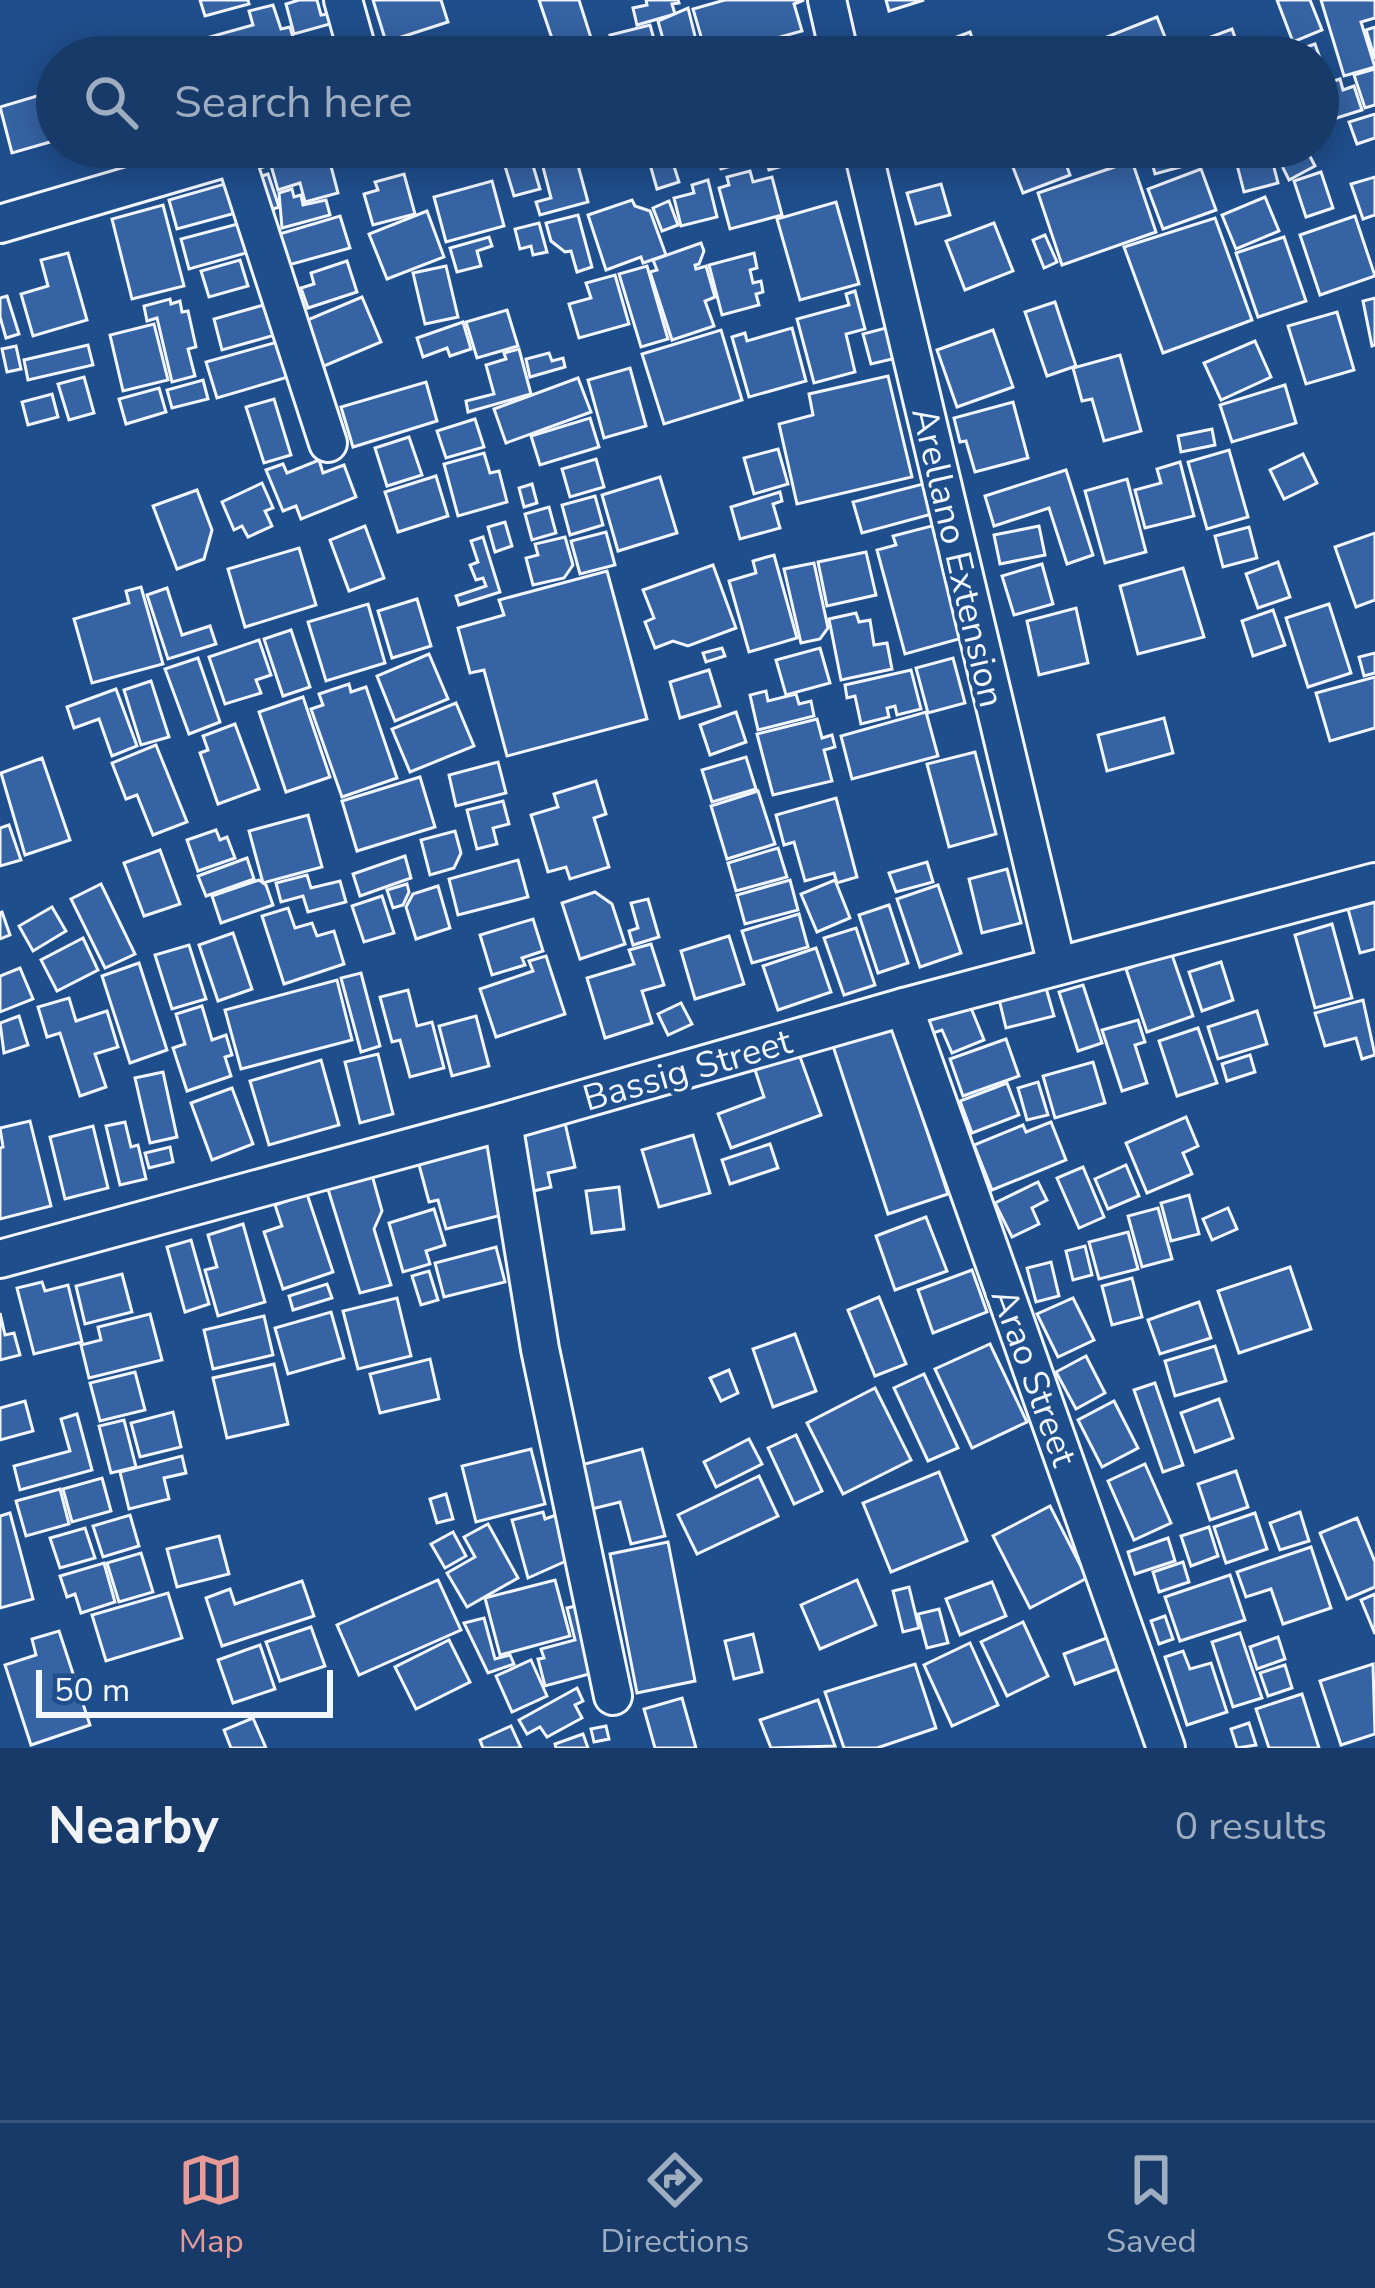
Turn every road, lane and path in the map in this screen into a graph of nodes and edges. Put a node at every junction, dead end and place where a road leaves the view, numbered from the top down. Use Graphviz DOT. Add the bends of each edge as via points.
graph roads {
  1 [pos="343,0"];
  2 [pos="827,0"];
  3 [pos="353,36"];
  4 [pos="835,36"];
  5 [pos="190,168"];
  6 [pos="253,168"];
  7 [pos="867,168"];
  8 [pos="0,224"];
  9 [pos="328,443"];
  10 [pos="1375,882"];
  11 [pos="1057,966"];
  12 [pos="904,1006"];
  13 [pos="502,1122"];
  14 [pos="0,1259"];
  15 [pos="613,1696"];
  16 [pos="1166,1748"];
  1 -- 3 [label="street"];
  2 -- 4 [label="street"];
  5 -- 8 [label="street"];
  6 -- 9 [label="street"];
  7 -- 11 [label="street, Arellano Extension"];
  10 -- 11 [label="street, Bassig Street"];
  11 -- 12 [label="street, Bassig Street"];
  12 -- 13 [label="street, Bassig Street"];
  12 -- 16 [label="street, Arao Street"];
  13 -- 14 [label="street, Bassig Street"];
  13 -- 15 [label="street"];
}
